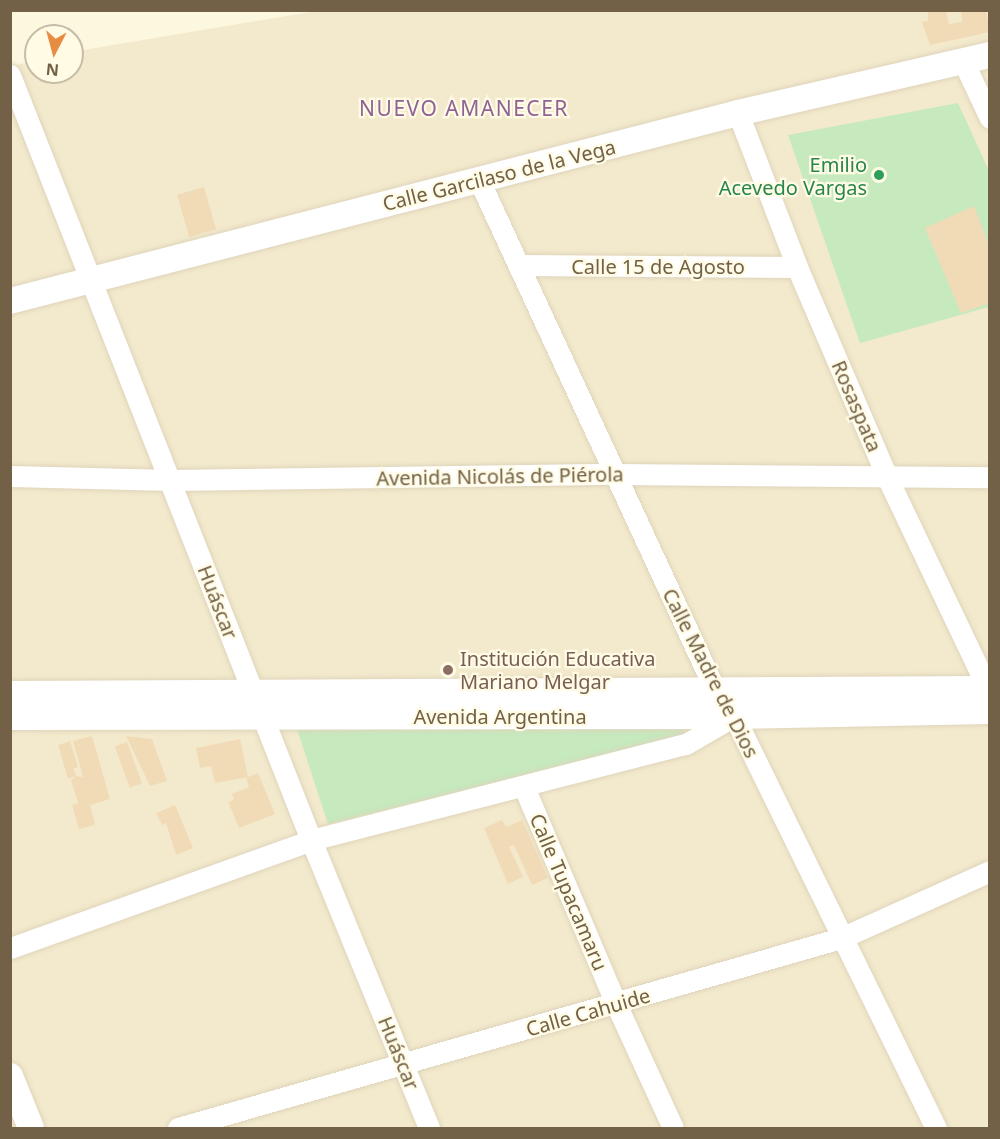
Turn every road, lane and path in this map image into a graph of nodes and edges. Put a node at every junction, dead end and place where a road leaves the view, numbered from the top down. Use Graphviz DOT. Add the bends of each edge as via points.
graph roads {
  1 [pos="990,55"];
  2 [pos="963,61"];
  3 [pos="10,75"];
  4 [pos="738,113"];
  5 [pos="990,118"];
  6 [pos="19,124"];
  7 [pos="479,180"];
  8 [pos="518,265"];
  9 [pos="797,267"];
  10 [pos="91,280"];
  11 [pos="10,301"];
  12 [pos="615,474"];
  13 [pos="10,476"];
  14 [pos="887,477"];
  15 [pos="990,477"];
  16 [pos="171,480"];
  17 [pos="716,692"];
  18 [pos="10,694"];
  19 [pos="989,696"];
  20 [pos="848,701"];
  21 [pos="258,706"];
  22 [pos="734,716"];
  23 [pos="10,717"];
  24 [pos="525,787"];
  25 [pos="311,840"];
  26 [pos="990,872"];
  27 [pos="841,938"];
  28 [pos="10,948"];
  29 [pos="616,1004"];
  30 [pos="404,1064"];
  31 [pos="10,1077"];
  32 [pos="31,1128"];
  33 [pos="178,1128"];
  34 [pos="429,1128"];
  35 [pos="673,1128"];
  36 [pos="936,1128"];
  1 -- 2 [label="street, Calle Garcilaso de la Vega"];
  2 -- 4 [label="street, Calle Garcilaso de la Vega"];
  2 -- 5 [label="street"];
  3 -- 6 [label="street, Huáscar"];
  4 -- 7 [label="street, Calle Garcilaso de la Vega"];
  4 -- 9 [label="street, Rosaspata"];
  6 -- 10 [label="street, Huáscar"];
  7 -- 8 [label="street, Calle Madre de Dios"];
  7 -- 10 [label="street, Calle Garcilaso de la Vega"];
  8 -- 9 [label="street, Calle 15 de Agosto"];
  8 -- 12 [label="street, Calle Madre de Dios"];
  9 -- 14 [label="street, Rosaspata"];
  10 -- 11 [label="street, Calle Garcilaso de la Vega"];
  10 -- 16 [label="street, Huáscar"];
  12 -- 14 [label="street, Avenida Nicolás de Piérola"];
  12 -- 16 [label="street, Avenida Nicolás de Piérola"];
  12 -- 17 [label="street, Calle Madre de Dios"];
  13 -- 16 [label="street, Avenida Nicolás de Piérola"];
  14 -- 15 [label="street, Avenida Nicolás de Piérola"];
  14 -- 19 [label="street, Rosaspata"];
  16 -- 21 [label="street, Huáscar"];
  17 -- 20 [label="street, Avenida Argentina"];
  17 -- 21 [label="street, Avenida Argentina"];
  17 -- 22 [label="street, Calle Madre de Dios"];
  18 -- 21 [label="street, Avenida Argentina"];
  19 -- 20 [label="street, Avenida Argentina"];
  20 -- 22 [label="street, Avenida Argentina"];
  21 -- 22 [label="street, Avenida Argentina"];
  21 -- 23 [label="street, Avenida Argentina"];
  21 -- 25 [label="street, Huáscar"];
  22 -- 24 [label="street" via="686,744"];
  22 -- 27 [label="street, Calle Madre de Dios"];
  24 -- 25 [label="street"];
  24 -- 29 [label="street, Calle Tupacamaru"];
  25 -- 28 [label="street"];
  25 -- 30 [label="street, Huáscar"];
  26 -- 27 [label="street, Calle Cahuide"];
  27 -- 29 [label="street, Calle Cahuide"];
  27 -- 36 [label="street, Calle Madre de Dios"];
  29 -- 30 [label="street, Calle Cahuide"];
  29 -- 35 [label="street, Calle Tupacamaru"];
  30 -- 33 [label="street, Calle Cahuide"];
  30 -- 34 [label="street, Huáscar"];
  31 -- 32 [label="street"];
}
